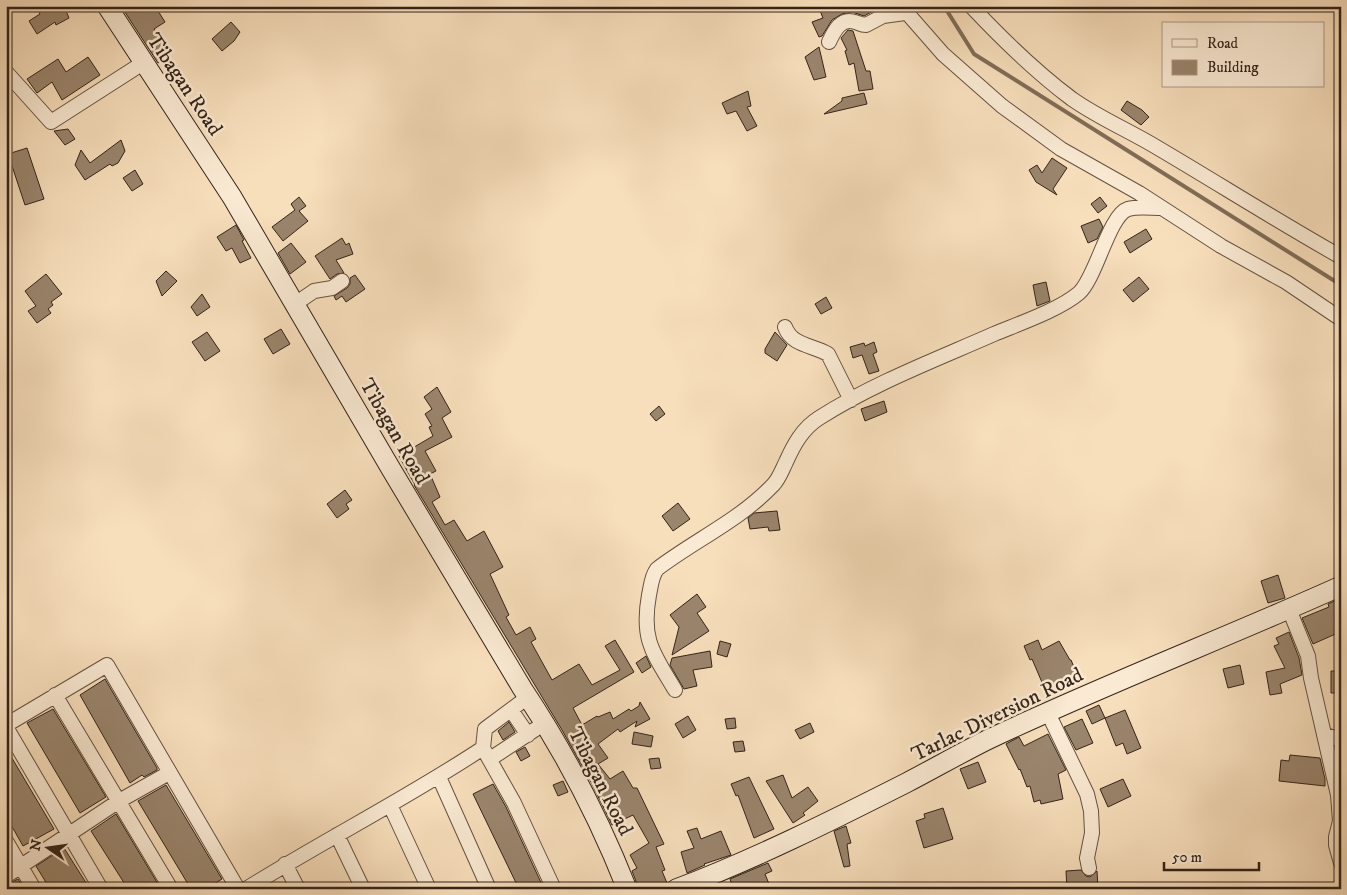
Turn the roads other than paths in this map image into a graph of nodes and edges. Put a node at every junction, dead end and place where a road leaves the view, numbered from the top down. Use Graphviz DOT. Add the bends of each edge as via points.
graph roads {
  1 [pos="107,6"];
  2 [pos="972,6"];
  3 [pos="903,10"];
  4 [pos="829,42"];
  5 [pos="143,63"];
  6 [pos="6,72"];
  7 [pos="1162,208"];
  8 [pos="1341,257"];
  9 [pos="342,281"];
  10 [pos="295,304"];
  11 [pos="1341,319"];
  12 [pos="785,327"];
  13 [pos="851,400"];
  14 [pos="1341,586"];
  15 [pos="1289,610"];
  16 [pos="675,690"];
  17 [pos="55,695"];
  18 [pos="528,696"];
  19 [pos="511,710"];
  20 [pos="1048,713"];
  21 [pos="545,723"];
  22 [pos="6,726"];
  23 [pos="528,735"];
  24 [pos="1324,735"];
  25 [pos="1341,738"];
  26 [pos="486,754"];
  27 [pos="169,772"];
  28 [pos="439,777"];
  29 [pos="119,801"];
  30 [pos="390,805"];
  31 [pos="69,834"];
  32 [pos="337,835"];
  33 [pos="6,841"];
  34 [pos="1341,863"];
  35 [pos="285,864"];
  36 [pos="22,867"];
  37 [pos="1089,868"];
  38 [pos="6,876"];
  39 [pos="710,883"];
  40 [pos="34,889"];
  41 [pos="101,889"];
  42 [pos="171,889"];
  43 [pos="238,889"];
  44 [pos="246,889"];
  45 [pos="298,889"];
  46 [pos="363,889"];
  47 [pos="429,889"];
  48 [pos="489,889"];
  49 [pos="554,889"];
  50 [pos="626,889"];
  51 [pos="676,889"];
  1 -- 5 [label="main road, Tibagan Road"];
  2 -- 8 [label="street" via="1073,99"];
  3 -- 4 [label="street" via="866,25 845,22 834,28"];
  3 -- 7 [label="street" via="943,54 1002,106 1061,149"];
  5 -- 6 [label="street" via="51,122"];
  5 -- 10 [label="main road, Tibagan Road" via="215,170"];
  7 -- 11 [label="street"];
  7 -- 13 [label="street" via="1122,212 1079,293 1051,309"];
  9 -- 10 [label="street" via="332,288 314,291"];
  10 -- 18 [label="main road, Tibagan Road" via="390,469"];
  12 -- 13 [label="street" via="796,341 828,354"];
  13 -- 16 [label="street" via="807,427 774,484 750,506 654,572 645,625 650,646"];
  14 -- 15 [label="main road, Tarlac Diversion Road"];
  15 -- 20 [label="main road, Tarlac Diversion Road"];
  15 -- 24 [label="street" via="1308,656"];
  17 -- 22 [label="street"];
  17 -- 27 [label="street" via="107,665"];
  17 -- 29 [label="street"];
  18 -- 19 [label="street"];
  18 -- 21 [label="main road, Tibagan Road"];
  19 -- 23 [label="street"];
  19 -- 26 [label="street" via="485,729"];
  20 -- 37 [label="street" via="1087,794 1092,826 1087,858"];
  20 -- 39 [label="main road, Tarlac Diversion Road" via="985,741"];
  21 -- 23 [label="street"];
  21 -- 50 [label="main road, Tibagan Road" via="603,831"];
  22 -- 31 [label="street"];
  23 -- 26 [label="street"];
  24 -- 25 [label="street"];
  24 -- 34 [label="street" via="1338,795 1340,821 1336,845"];
  26 -- 28 [label="street"];
  26 -- 49 [label="street" via="514,803"];
  27 -- 29 [label="street"];
  27 -- 43 [label="street"];
  28 -- 30 [label="street"];
  28 -- 48 [label="street"];
  29 -- 31 [label="street"];
  29 -- 42 [label="street"];
  30 -- 32 [label="street"];
  30 -- 47 [label="street"];
  31 -- 36 [label="street"];
  31 -- 41 [label="street"];
  32 -- 35 [label="street"];
  32 -- 46 [label="street"];
  33 -- 36 [label="street"];
  35 -- 44 [label="street"];
  35 -- 45 [label="street"];
  36 -- 38 [label="street"];
  36 -- 40 [label="street"];
  39 -- 51 [label="main road, Tarlac Diversion Road"];
}
